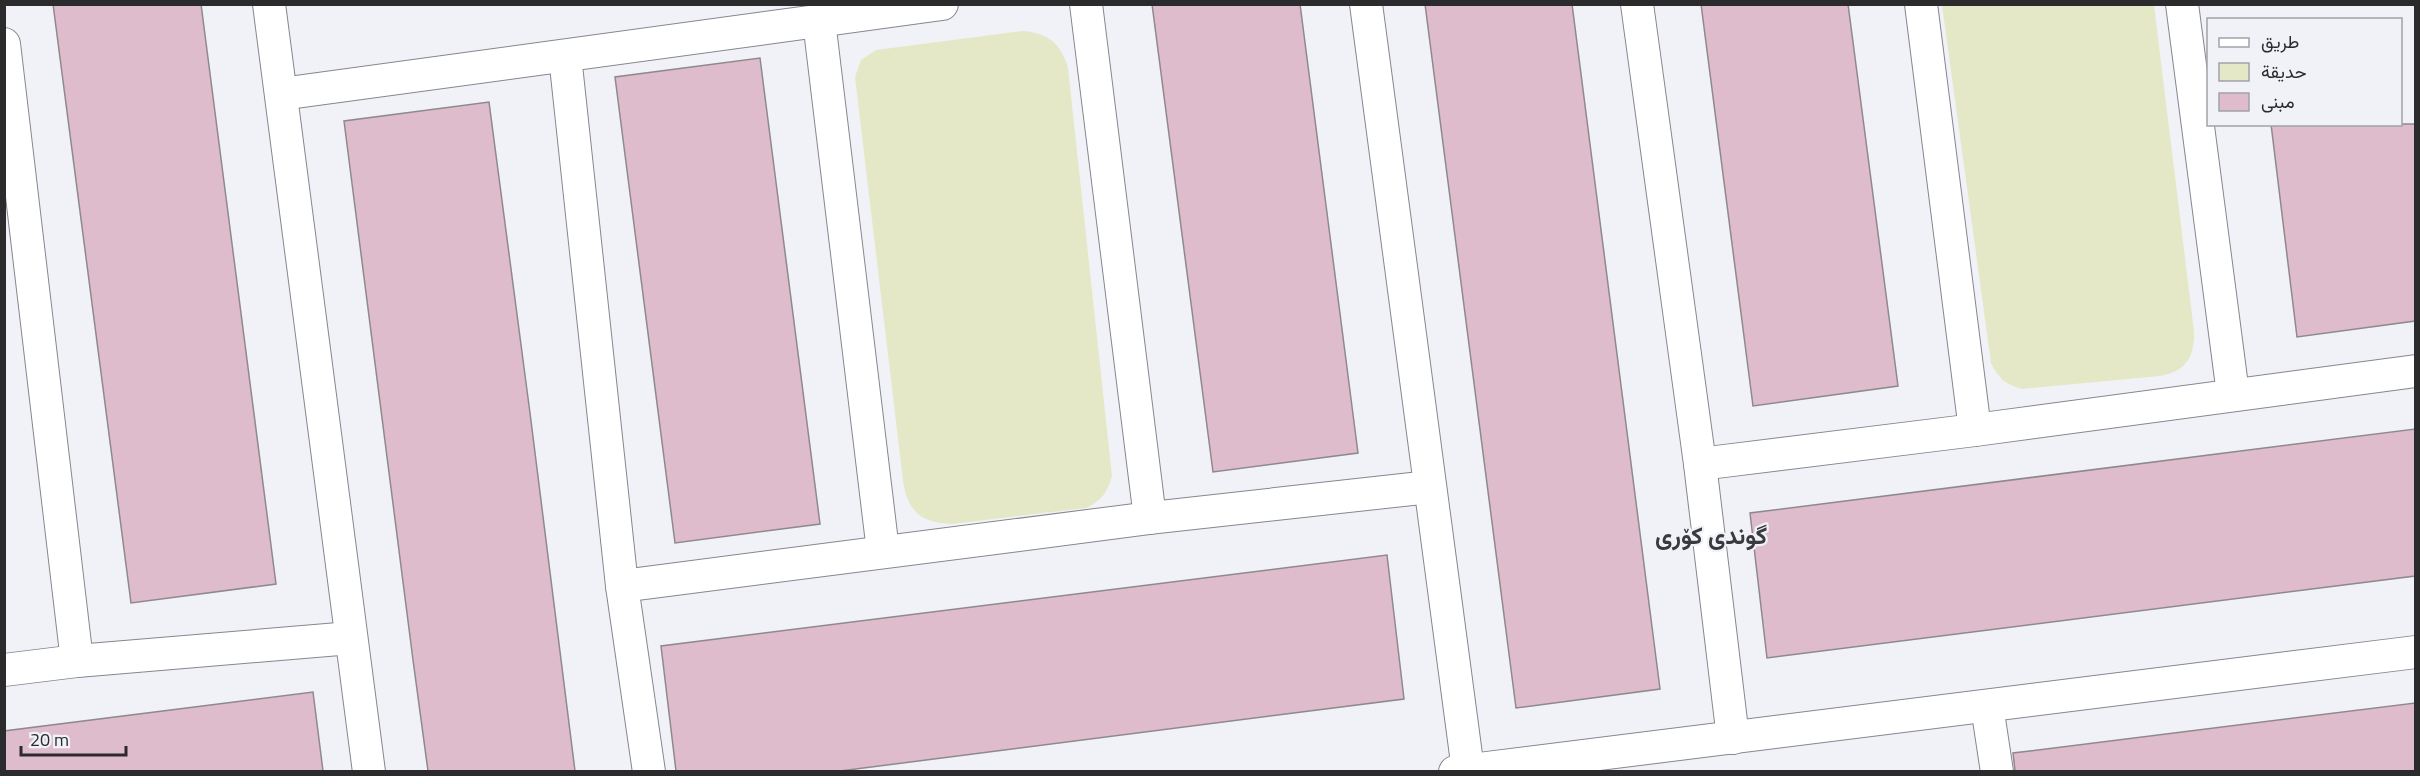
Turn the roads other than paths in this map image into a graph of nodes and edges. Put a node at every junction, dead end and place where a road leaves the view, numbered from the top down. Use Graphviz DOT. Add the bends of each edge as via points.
graph roads {
  1 [pos="269,4"];
  2 [pos="942,4"];
  3 [pos="1086,4"];
  4 [pos="1366,4"];
  5 [pos="1637,4"];
  6 [pos="1921,4"];
  7 [pos="2182,4"];
  8 [pos="819,21"];
  9 [pos="4,44"];
  10 [pos="565,56"];
  11 [pos="281,94"];
  12 [pos="9,120"];
  13 [pos="2415,371"];
  14 [pos="2233,394"];
  15 [pos="1975,430"];
  16 [pos="1700,464"];
  17 [pos="1430,487"];
  18 [pos="1150,518"];
  19 [pos="883,551"];
  20 [pos="622,586"];
  21 [pos="351,638"];
  22 [pos="2415,652"];
  23 [pos="76,661"];
  24 [pos="4,670"];
  25 [pos="1987,706"];
  26 [pos="1733,738"];
  27 [pos="369,771"];
  28 [pos="649,771"];
  29 [pos="1461,771"];
  30 [pos="1997,771"];
  1 -- 11 [label="street"];
  2 -- 8 [label="street"];
  3 -- 18 [label="street"];
  4 -- 17 [label="street"];
  5 -- 16 [label="street"];
  6 -- 15 [label="street"];
  7 -- 14 [label="street"];
  8 -- 10 [label="street"];
  8 -- 19 [label="street"];
  9 -- 12 [label="street"];
  10 -- 11 [label="street"];
  10 -- 20 [label="street"];
  11 -- 21 [label="street"];
  12 -- 23 [label="street"];
  13 -- 14 [label="street"];
  14 -- 15 [label="street"];
  15 -- 16 [label="street"];
  16 -- 26 [label="street"];
  17 -- 18 [label="street"];
  17 -- 29 [label="street"];
  18 -- 19 [label="street"];
  19 -- 20 [label="street"];
  20 -- 28 [label="street"];
  21 -- 23 [label="street"];
  21 -- 27 [label="street"];
  22 -- 25 [label="street"];
  23 -- 24 [label="street"];
  25 -- 26 [label="street"];
  25 -- 30 [label="street"];
  26 -- 29 [label="street"];
}
